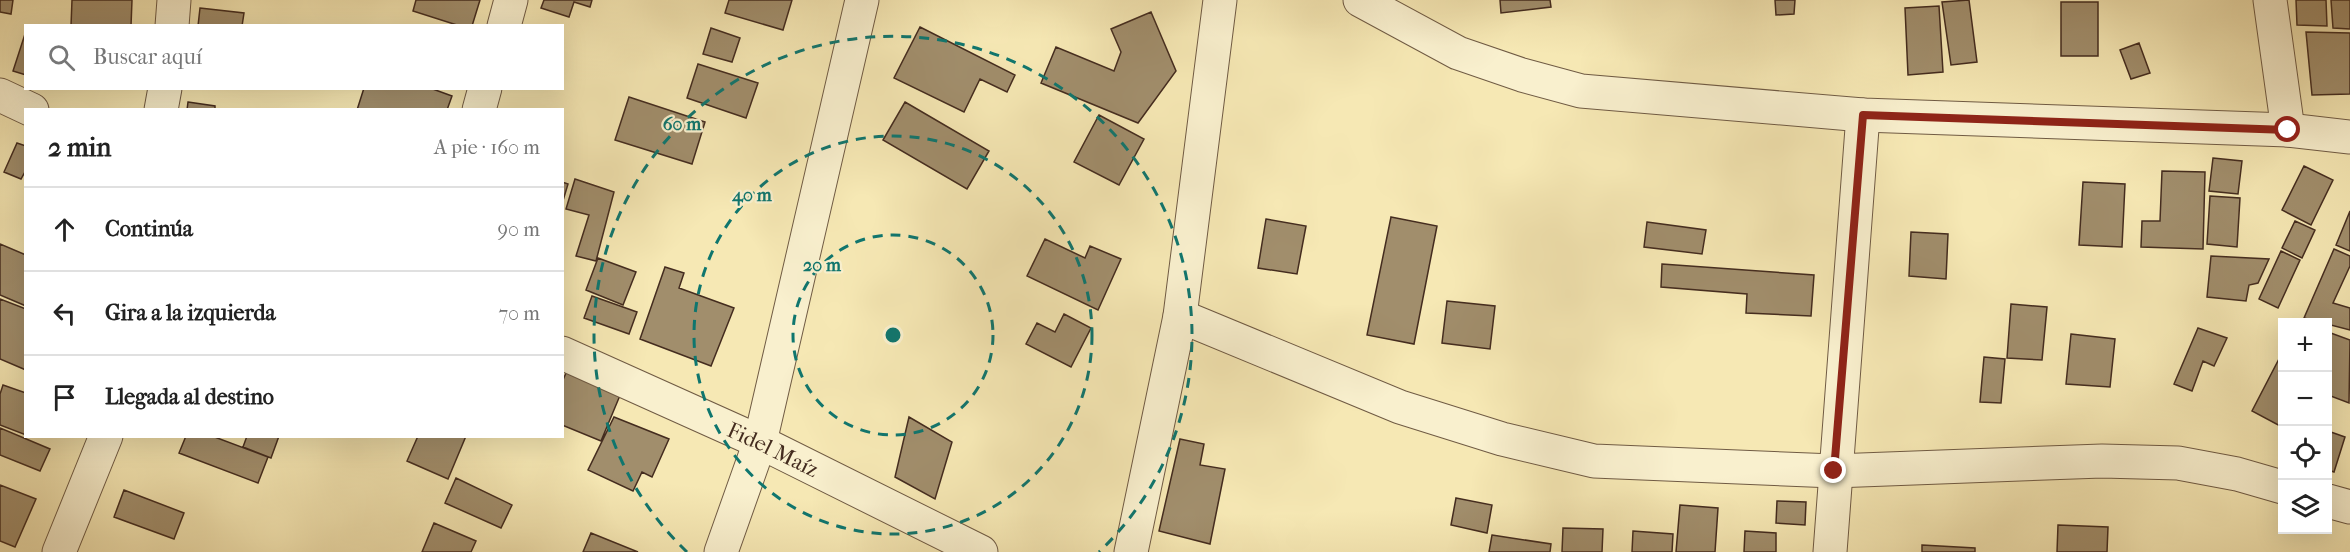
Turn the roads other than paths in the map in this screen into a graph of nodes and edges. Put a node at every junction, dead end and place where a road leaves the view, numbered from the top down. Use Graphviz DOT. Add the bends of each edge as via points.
graph roads {
  1 [pos="174,0"];
  2 [pos="511,0"];
  3 [pos="862,0"];
  4 [pos="1220,0"];
  5 [pos="1360,0"];
  6 [pos="2270,0"];
  7 [pos="172,24"];
  8 [pos="505,24"];
  9 [pos="165,90"];
  10 [pos="484,90"];
  11 [pos="0,95"];
  12 [pos="28,108"];
  13 [pos="160,108"];
  14 [pos="480,108"];
  15 [pos="1863,115"];
  16 [pos="2288,130"];
  17 [pos="2350,137"];
  18 [pos="1180,316"];
  19 [pos="564,354"];
  20 [pos="105,438"];
  21 [pos="760,442"];
  22 [pos="1834,471"];
  23 [pos="2278,486"];
  24 [pos="2332,502"];
  25 [pos="2350,507"];
  26 [pos="59,552"];
  27 [pos="721,552"];
  28 [pos="981,552"];
  29 [pos="1131,552"];
  30 [pos="1830,552"];
  1 -- 7 [label="street"];
  2 -- 8 [label="street"];
  3 -- 21 [label="street"];
  4 -- 18 [label="street"];
  5 -- 15 [label="street" via="1458,53 1581,91"];
  6 -- 16 [label="street"];
  9 -- 13 [label="street"];
  10 -- 14 [label="street"];
  11 -- 12 [label="street"];
  15 -- 16 [label="street"];
  15 -- 22 [label="street"];
  16 -- 17 [label="street"];
  18 -- 22 [label="street" via="1400,407 1514,442 1594,461"];
  18 -- 29 [label="street"];
  19 -- 21 [label="street, Fidel Maíz"];
  20 -- 26 [label="street"];
  21 -- 27 [label="street"];
  21 -- 28 [label="street, Fidel Maíz"];
  22 -- 23 [label="street" via="2102,461 2178,463"];
  22 -- 30 [label="street"];
  24 -- 25 [label="street"];
}
